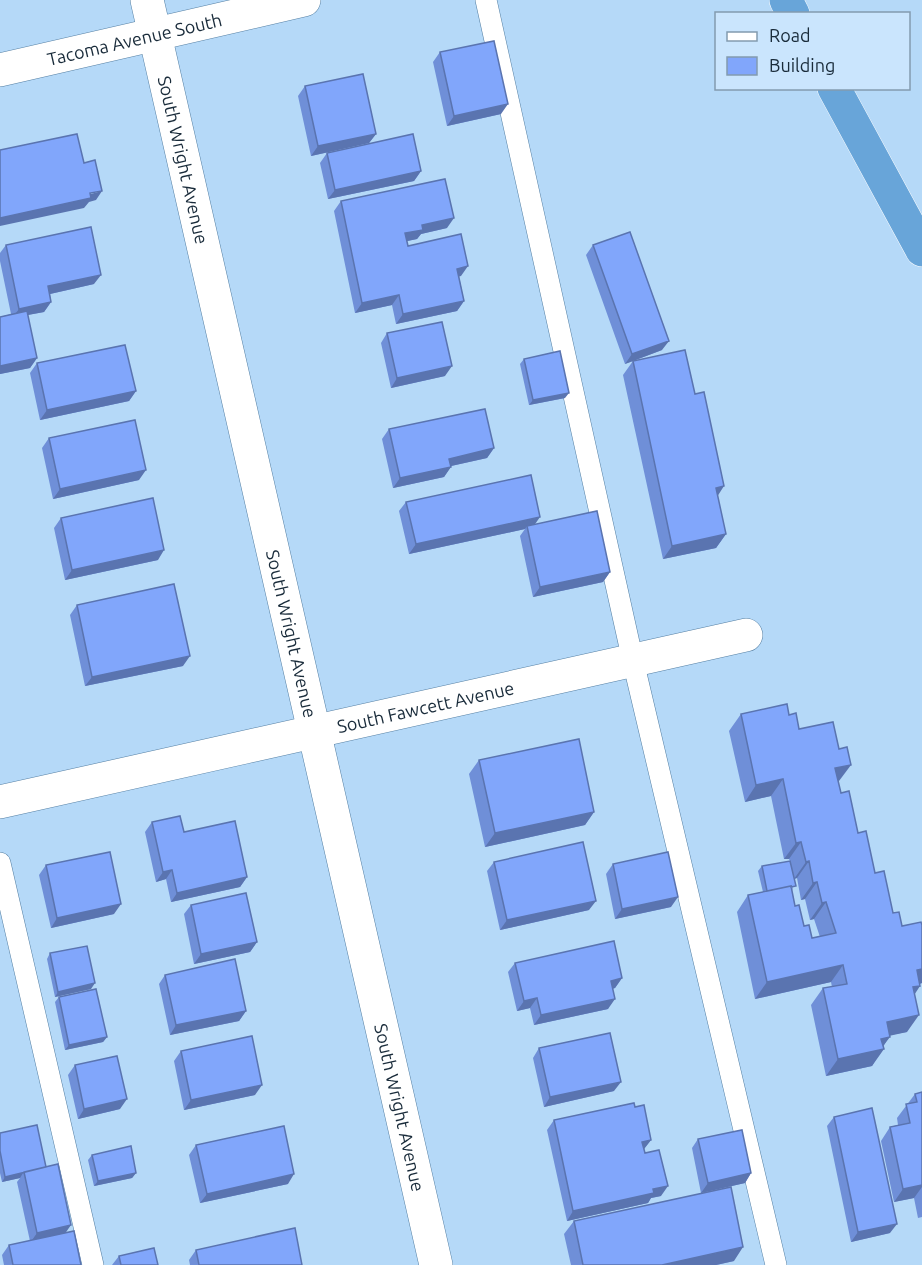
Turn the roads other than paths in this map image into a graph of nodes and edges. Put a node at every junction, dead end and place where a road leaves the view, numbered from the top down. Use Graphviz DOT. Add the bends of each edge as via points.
graph roads {
  1 [pos="147,0"];
  2 [pos="304,0"];
  3 [pos="486,0"];
  4 [pos="155,35"];
  5 [pos="0,70"];
  6 [pos="835,90"];
  7 [pos="922,250"];
  8 [pos="746,635"];
  9 [pos="633,661"];
  10 [pos="313,732"];
  11 [pos="0,802"];
  12 [pos="0,863"];
  13 [pos="93,1265"];
  14 [pos="436,1265"];
  15 [pos="776,1265"];
  1 -- 4 [label="street, South Wright Avenue"];
  2 -- 4 [label="street, Tacoma Avenue South"];
  3 -- 9 [label="lane"];
  4 -- 5 [label="street, Tacoma Avenue South"];
  4 -- 10 [label="street, South Wright Avenue"];
  6 -- 7 [label="highway"];
  8 -- 9 [label="street, South Fawcett Avenue"];
  9 -- 10 [label="street, South Fawcett Avenue"];
  9 -- 15 [label="lane"];
  10 -- 11 [label="street, South Fawcett Avenue"];
  10 -- 14 [label="street, South Wright Avenue"];
  12 -- 13 [label="lane"];
}
